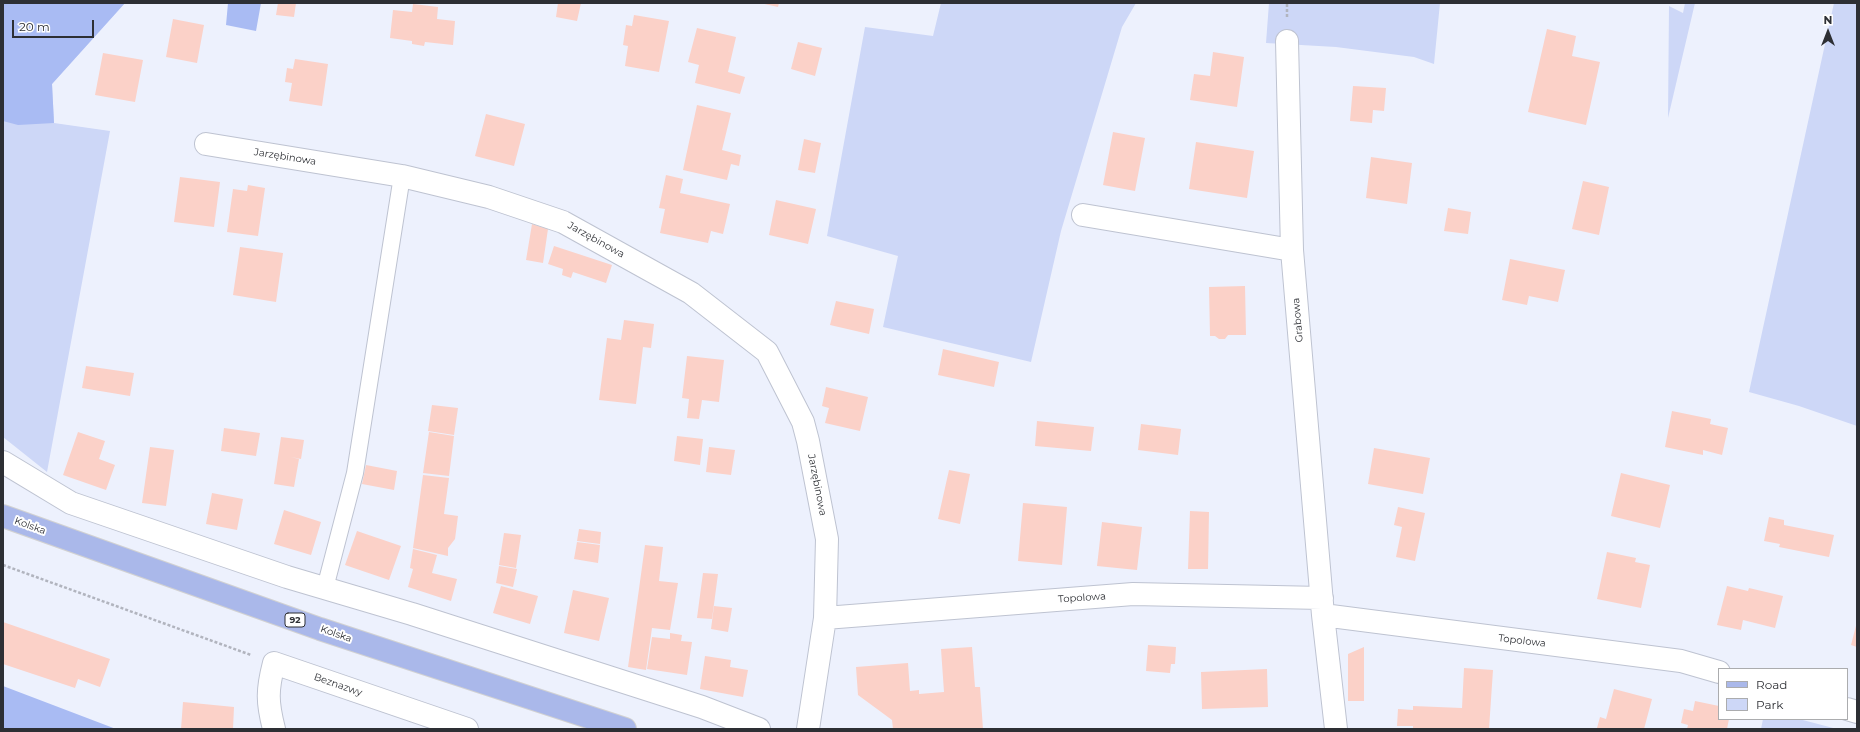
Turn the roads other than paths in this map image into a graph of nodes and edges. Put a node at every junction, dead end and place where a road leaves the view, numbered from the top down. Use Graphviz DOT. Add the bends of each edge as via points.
graph roads {
  1 [pos="1287,41"];
  2 [pos="206,144"];
  3 [pos="402,176"];
  4 [pos="1083,215"];
  5 [pos="1292,250"];
  6 [pos="3,462"];
  7 [pos="3,516"];
  8 [pos="325,588"];
  9 [pos="1322,606"];
  10 [pos="825,618"];
  11 [pos="1718,672"];
  12 [pos="274,729"];
  13 [pos="467,729"];
  14 [pos="625,729"];
  15 [pos="759,729"];
  16 [pos="808,729"];
  17 [pos="1336,729"];
  1 -- 5 [label="street, Grabowa"];
  2 -- 3 [label="street, Jarzębinowa"];
  3 -- 8 [label="lane" via="355,473"];
  3 -- 10 [label="street, Jarzębinowa" via="489,197 563,222 691,293 767,352 803,422 810,448 827,540"];
  4 -- 5 [label="street"];
  5 -- 9 [label="street, Grabowa"];
  6 -- 8 [label="street" via="71,503"];
  7 -- 14 [label="main road, Kolska / 92" via="320,629"];
  8 -- 15 [label="street" via="702,706"];
  9 -- 10 [label="street, Topolowa" via="1133,594"];
  9 -- 11 [label="street, Topolowa" via="1681,661"];
  9 -- 17 [label="street"];
  10 -- 16 [label="street"];
  12 -- 13 [label="street, Beznazwy" via="267,699 274,663"];
}
